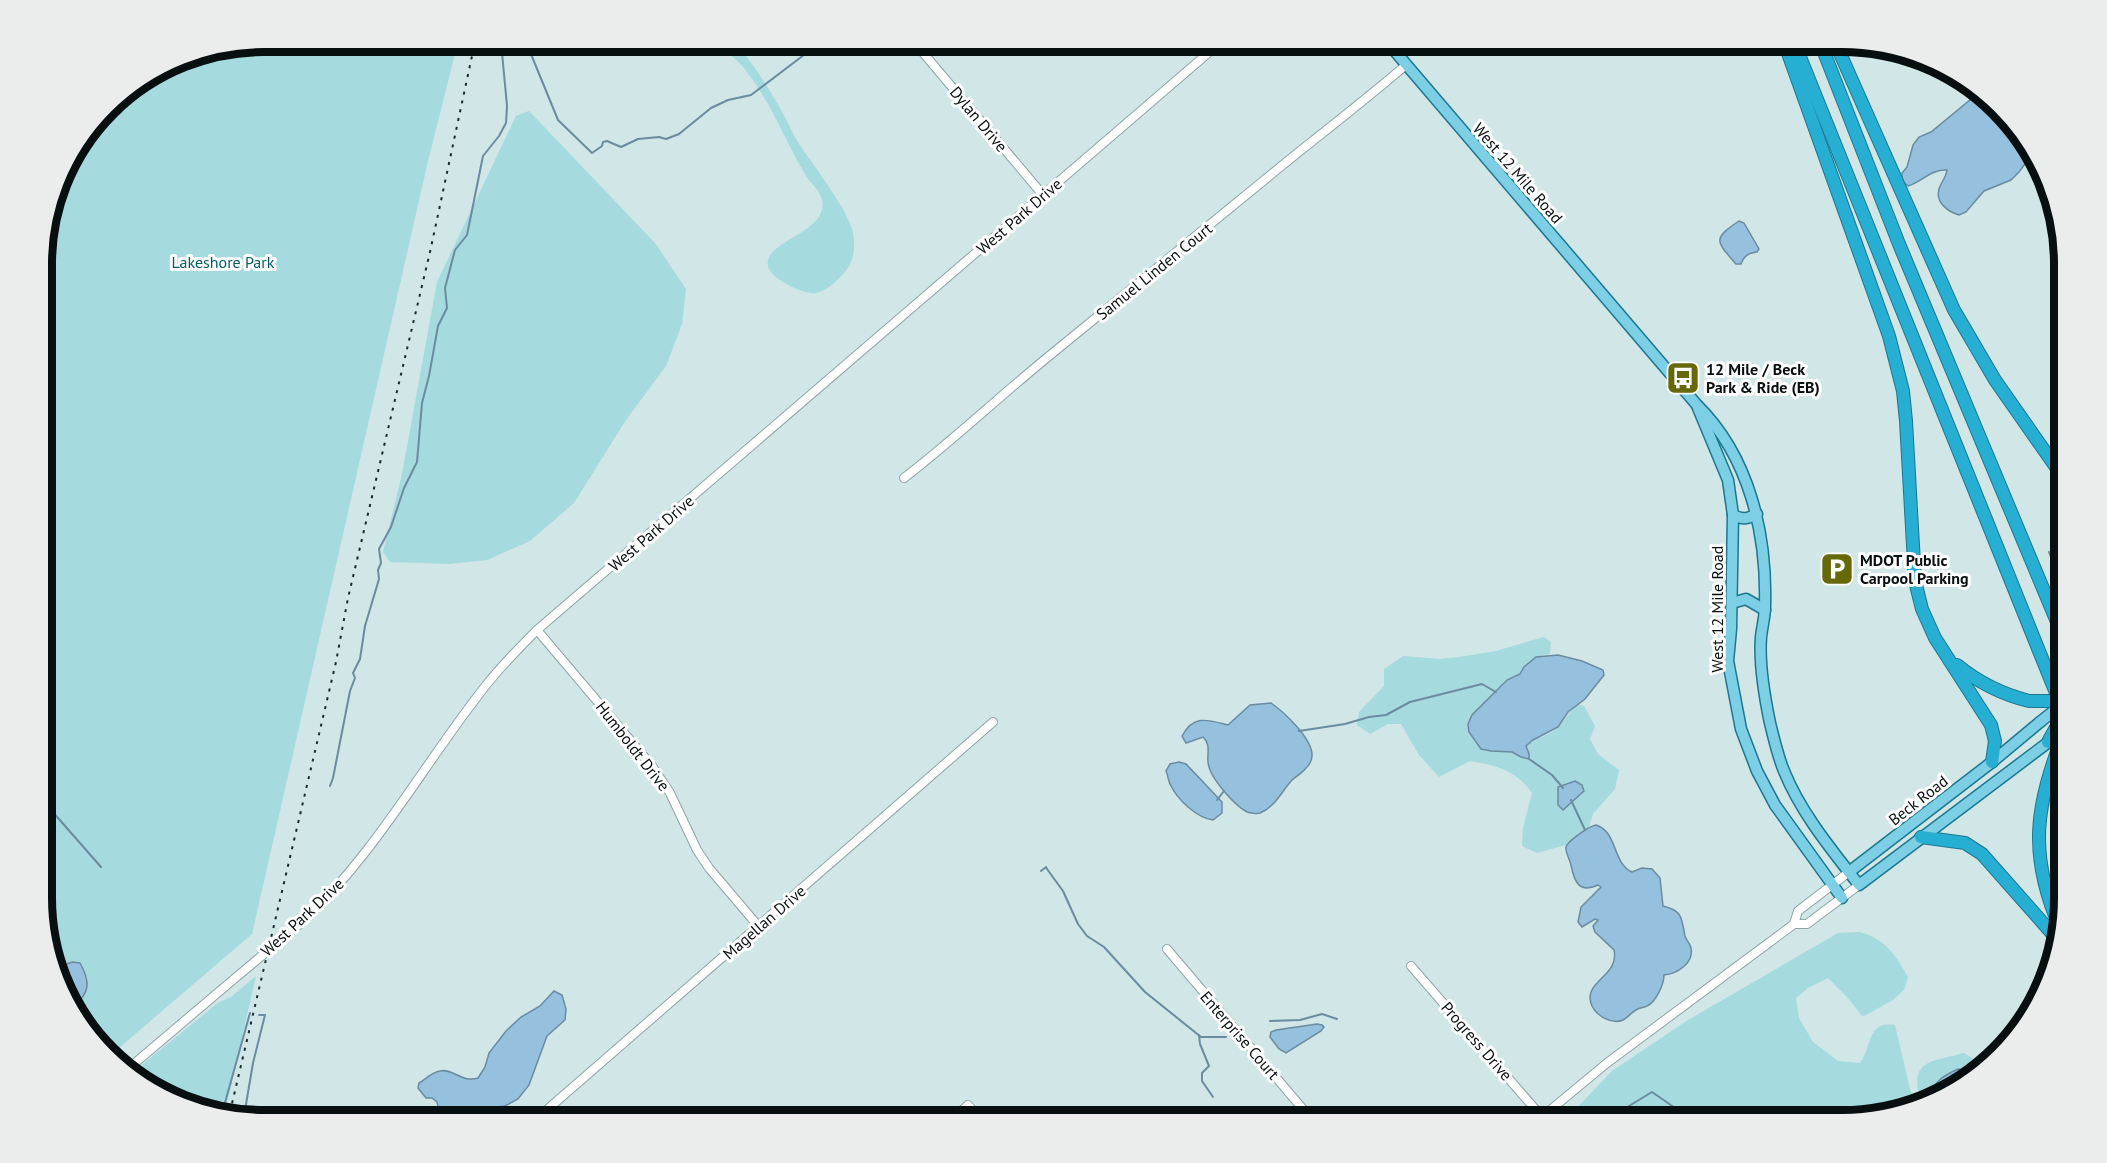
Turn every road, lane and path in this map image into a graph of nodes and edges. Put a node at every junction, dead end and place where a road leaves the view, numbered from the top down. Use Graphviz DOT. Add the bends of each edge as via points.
graph roads {
  1 [pos="1209,52"];
  2 [pos="1395,52"];
  3 [pos="1788,52"];
  4 [pos="1798,52"];
  5 [pos="1824,52"];
  6 [pos="1838,52"];
  7 [pos="923,53"];
  8 [pos="1406,65"];
  9 [pos="1043,195"];
  10 [pos="1697,405"];
  11 [pos="2054,466"];
  12 [pos="904,478"];
  13 [pos="1733,514"];
  14 [pos="1757,514"];
  15 [pos="1732,603"];
  16 [pos="1765,610"];
  17 [pos="2054,617"];
  18 [pos="537,630"];
  19 [pos="1935,639"];
  20 [pos="2054,690"];
  21 [pos="2054,701"];
  22 [pos="2054,710"];
  23 [pos="2054,718"];
  24 [pos="993,722"];
  25 [pos="2040,722"];
  26 [pos="2054,732"];
  27 [pos="2054,737"];
  28 [pos="2048,742"];
  29 [pos="2054,757"];
  30 [pos="1992,762"];
  31 [pos="1921,837"];
  32 [pos="1849,872"];
  33 [pos="1832,884"];
  34 [pos="1859,885"];
  35 [pos="1842,898"];
  36 [pos="2054,914"];
  37 [pos="1794,924"];
  38 [pos="759,927"];
  39 [pos="2052,933"];
  40 [pos="1167,949"];
  41 [pos="1411,966"];
  42 [pos="133,1065"];
  43 [pos="547,1110"];
  44 [pos="1304,1110"];
  45 [pos="1532,1110"];
  46 [pos="1551,1110"];
  1 -- 9 [label="street, West Park Drive"];
  2 -- 8 [label="main road, West 12 Mile Road"];
  3 -- 19 [label="highway" via="1889,336 1903,392 1915,581"];
  4 -- 20 [label="highway"];
  5 -- 17 [label="highway"];
  6 -- 11 [label="highway" via="1954,310 1995,380"];
  7 -- 9 [label="street, Dylan Drive"];
  8 -- 10 [label="main road, West 12 Mile Road"];
  8 -- 12 [label="street, Samuel Linden Court"];
  9 -- 18 [label="street, West Park Drive"];
  10 -- 13 [label="main road, West 12 Mile Road" via="1728,480"];
  10 -- 14 [label="main road, West 12 Mile Road" via="1723,435"];
  13 -- 14 [label="main road" via="1741,519"];
  13 -- 15 [label="main road, West 12 Mile Road"];
  14 -- 16 [label="main road, West 12 Mile Road" via="1765,560"];
  15 -- 16 [label="main road" via="1746,599"];
  15 -- 33 [label="main road, West 12 Mile Road" via="1728,661 1741,729 1775,805"];
  16 -- 32 [label="main road, West 12 Mile Road" via="1762,665 1770,721 1783,770 1800,805"];
  18 -- 38 [label="street, Humboldt Drive" via="652,766 670,793 697,850"];
  18 -- 42 [label="street, West Park Drive, bridge" via="481,691 357,864 323,902"];
  19 -- 21 [label="highway, bridge" via="1977,681 2007,695"];
  19 -- 30 [label="highway" via="1991,725 1995,741"];
  22 -- 25 [label="main road, Beck Road, bridge"];
  23 -- 25 [label="highway, bridge"];
  24 -- 38 [label="street, Magellan Drive"];
  25 -- 30 [label="main road, Beck Road"];
  26 -- 28 [label="highway"];
  27 -- 28 [label="main road, Beck Road"];
  28 -- 31 [label="main road, Beck Road"];
  29 -- 36 [label="highway" via="2038,825 2040,861"];
  30 -- 32 [label="main road, Beck Road"];
  31 -- 34 [label="main road, Beck Road"];
  31 -- 39 [label="highway" via="1965,843 1982,854"];
  32 -- 33 [label="street, Beck Road"];
  32 -- 34 [label="main road, West 12 Mile Road"];
  33 -- 35 [label="main road, West 12 Mile Road"];
  33 -- 37 [label="street, Beck Road" via="1798,911"];
  34 -- 35 [label="street, Beck Road"];
  35 -- 37 [label="street, Beck Road" via="1807,924"];
  37 -- 46 [label="street, Beck Road"];
  38 -- 43 [label="street, Magellan Drive"];
  40 -- 44 [label="street, Enterprise Court"];
  41 -- 45 [label="street, Progress Drive"];
}
